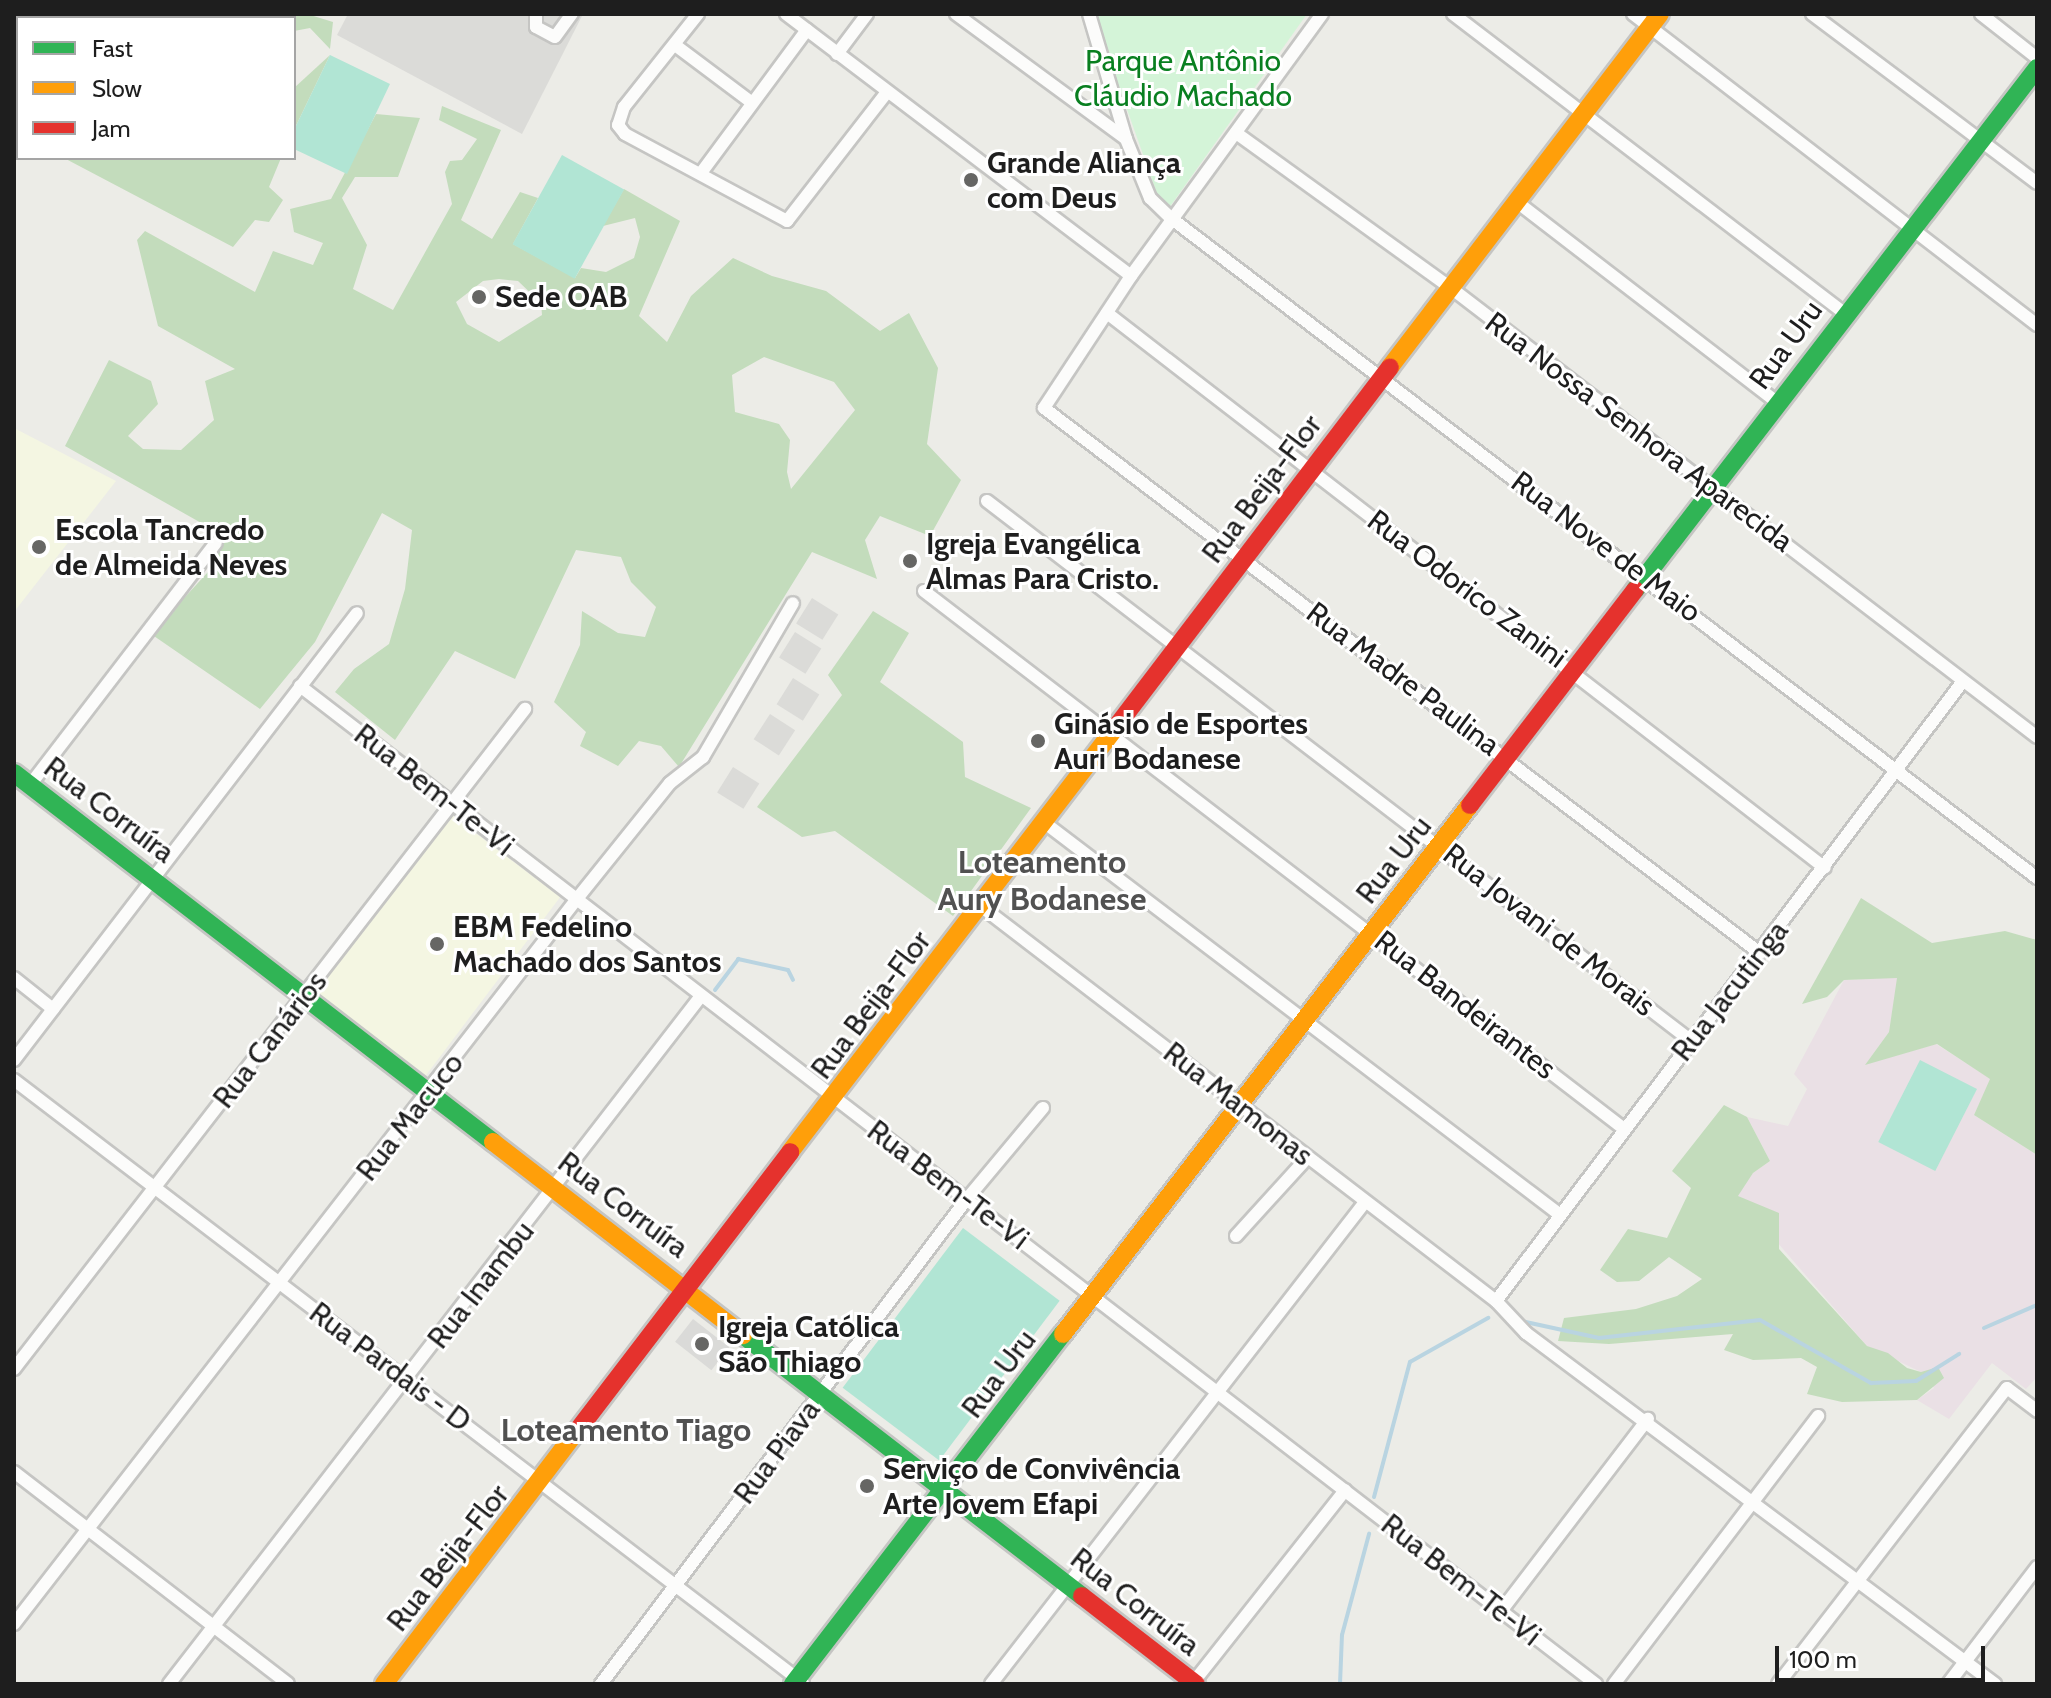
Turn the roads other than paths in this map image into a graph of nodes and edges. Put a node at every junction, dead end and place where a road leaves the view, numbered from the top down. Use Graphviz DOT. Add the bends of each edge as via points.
graph roads {
  1 [pos="536,14"];
  2 [pos="572,14"];
  3 [pos="698,14"];
  4 [pos="786,14"];
  5 [pos="867,14"];
  6 [pos="956,14"];
  7 [pos="1089,14"];
  8 [pos="1322,14"];
  9 [pos="1453,14"];
  10 [pos="1633,14"];
  11 [pos="1812,14"];
  12 [pos="1981,14"];
  13 [pos="1655,21"];
  14 [pos="807,30"];
  15 [pos="675,45"];
  16 [pos="837,54"];
  17 [pos="2037,58"];
  18 [pos="2037,68"];
  19 [pos="887,92"];
  20 [pos="751,102"];
  21 [pos="1583,114"];
  22 [pos="1236,133"];
  23 [pos="1126,139"];
  24 [pos="1979,141"];
  25 [pos="701,173"];
  26 [pos="2037,183"];
  27 [pos="1517,202"];
  28 [pos="1172,219"];
  29 [pos="1912,225"];
  30 [pos="1131,276"];
  31 [pos="1451,288"];
  32 [pos="1107,313"];
  33 [pos="1844,313"];
  34 [pos="2037,325"];
  35 [pos="1383,376"];
  36 [pos="1778,403"];
  37 [pos="1311,470"];
  38 [pos="1715,488"];
  39 [pos="987,501"];
  40 [pos="216,543"];
  41 [pos="1244,558"];
  42 [pos="1645,577"];
  43 [pos="924,591"];
  44 [pos="793,603"];
  45 [pos="357,613"];
  46 [pos="1177,648"];
  47 [pos="1574,671"];
  48 [pos="1963,681"];
  49 [pos="300,686"];
  50 [pos="525,709"];
  51 [pos="1111,735"];
  52 [pos="2037,737"];
  53 [pos="1507,758"];
  54 [pos="1898,767"];
  55 [pos="14,773"];
  56 [pos="30,785"];
  57 [pos="453,803"];
  58 [pos="1045,823"];
  59 [pos="1441,846"];
  60 [pos="1825,868"];
  61 [pos="2037,878"];
  62 [pos="153,879"];
  63 [pos="576,900"];
  64 [pos="982,907"];
  65 [pos="1372,933"];
  66 [pos="1760,953"];
  67 [pos="14,978"];
  68 [pos="305,995"];
  69 [pos="701,996"];
  70 [pos="53,1009"];
  71 [pos="1307,1021"];
  72 [pos="1690,1040"];
  73 [pos="14,1060"];
  74 [pos="14,1080"];
  75 [pos="429,1093"];
  76 [pos="835,1099"];
  77 [pos="1241,1107"];
  78 [pos="1043,1108"];
  79 [pos="1624,1129"];
  80 [pos="1307,1158"];
  81 [pos="155,1187"];
  82 [pos="556,1190"];
  83 [pos="966,1200"];
  84 [pos="1365,1202"];
  85 [pos="1559,1214"];
  86 [pos="1236,1236"];
  87 [pos="281,1284"];
  88 [pos="687,1290"];
  89 [pos="1094,1296"];
  90 [pos="1496,1301"];
  91 [pos="14,1369"];
  92 [pos="407,1381"];
  93 [pos="823,1391"];
  94 [pos="1215,1391"];
  95 [pos="2037,1411"];
  96 [pos="1818,1416"];
  97 [pos="1648,1419"];
  98 [pos="14,1472"];
  99 [pos="542,1484"];
  100 [pos="946,1489"];
  101 [pos="1345,1490"];
  102 [pos="1754,1502"];
  103 [pos="87,1529"];
  104 [pos="2037,1567"];
  105 [pos="1858,1582"];
  106 [pos="1068,1585"];
  107 [pos="677,1586"];
  108 [pos="1501,1611"];
  109 [pos="14,1624"];
  110 [pos="214,1626"];
  111 [pos="1964,1662"];
  112 [pos="798,1682"];
  113 [pos="1194,1683"];
  114 [pos="169,1684"];
  115 [pos="288,1684"];
  116 [pos="384,1684"];
  117 [pos="601,1684"];
  118 [pos="991,1684"];
  119 [pos="1596,1684"];
  120 [pos="1614,1684"];
  121 [pos="1778,1684"];
  122 [pos="1948,1684"];
  123 [pos="1995,1684"];
  1 -- 2 [label="street" via="536,27 555,37"];
  3 -- 15 [label="street"];
  4 -- 14 [label="street"];
  5 -- 16 [label="street"];
  6 -- 23 [label="street"];
  7 -- 23 [label="street, Rua Nove de Maio"];
  8 -- 22 [label="street"];
  9 -- 21 [label="street"];
  10 -- 13 [label="street"];
  11 -- 24 [label="street"];
  12 -- 17 [label="street"];
  13 -- 21 [label="street, Rua Beija-Flor"];
  13 -- 29 [label="street"];
  14 -- 16 [label="street"];
  14 -- 20 [label="street"];
  15 -- 20 [label="street"];
  15 -- 25 [label="street" via="624,107 618,125 625,134"];
  16 -- 19 [label="street"];
  18 -- 24 [label="street, Rua Uru"];
  19 -- 25 [label="street" via="787,221"];
  19 -- 30 [label="street"];
  20 -- 25 [label="street"];
  21 -- 27 [label="street, Rua Beija-Flor"];
  21 -- 33 [label="street"];
  22 -- 28 [label="street"];
  22 -- 31 [label="street, Rua Nossa Senhora Aparecida"];
  23 -- 28 [label="street, Rua Nove de Maio" via="1150,198"];
  24 -- 26 [label="street"];
  24 -- 29 [label="street, Rua Uru"];
  27 -- 31 [label="street, Rua Beija-Flor"];
  27 -- 36 [label="street"];
  28 -- 30 [label="street"];
  28 -- 35 [label="street, Rua Nove de Maio"];
  29 -- 33 [label="street, Rua Uru"];
  29 -- 34 [label="street"];
  30 -- 32 [label="street"];
  31 -- 35 [label="street, Rua Beija-Flor"];
  31 -- 38 [label="street, Rua Nossa Senhora Aparecida"];
  32 -- 37 [label="street, Rua Odorico Zanini"];
  32 -- 41 [label="street, Rua Madre Paulina" via="1044,408"];
  33 -- 36 [label="street, Rua Uru"];
  35 -- 37 [label="street, Rua Beija-Flor"];
  35 -- 42 [label="street, Rua Nove de Maio"];
  36 -- 38 [label="street, Rua Uru"];
  37 -- 41 [label="street, Rua Beija-Flor"];
  37 -- 47 [label="street, Rua Odorico Zanini"];
  38 -- 42 [label="street, Rua Uru"];
  38 -- 48 [label="street, Rua Nossa Senhora Aparecida"];
  39 -- 46 [label="street, Rua Jovani de Morais"];
  40 -- 56 [label="street"];
  41 -- 46 [label="street, Rua Beija-Flor"];
  41 -- 53 [label="street, Rua Madre Paulina"];
  42 -- 47 [label="street, Rua Uru"];
  42 -- 54 [label="street, Rua Nove de Maio"];
  43 -- 51 [label="street, Rua Bandeirantes"];
  44 -- 63 [label="street, Rua Macuco" via="703,757 670,783"];
  45 -- 49 [label="street"];
  46 -- 51 [label="street, Rua Beija-Flor"];
  46 -- 59 [label="street, Rua Jovani de Morais"];
  47 -- 53 [label="street, Rua Uru"];
  47 -- 60 [label="street, Rua Odorico Zanini"];
  48 -- 52 [label="street, Rua Nossa Senhora Aparecida"];
  48 -- 54 [label="street, Rua Jacutinga"];
  49 -- 57 [label="street, Rua Bem-Te-Vi"];
  49 -- 62 [label="street"];
  50 -- 57 [label="street, Rua Canários"];
  51 -- 58 [label="street, Rua Beija-Flor"];
  51 -- 65 [label="street, Rua Bandeirantes"];
  53 -- 59 [label="street, Rua Uru"];
  53 -- 66 [label="street, Rua Madre Paulina"];
  54 -- 60 [label="street, Rua Jacutinga"];
  54 -- 61 [label="street, Rua Nove de Maio"];
  55 -- 56 [label="street, Rua Corruíra"];
  56 -- 62 [label="street, Rua Corruíra"];
  57 -- 63 [label="street, Rua Bem-Te-Vi"];
  57 -- 68 [label="street, Rua Canários"];
  58 -- 64 [label="street, Rua Beija-Flor"];
  58 -- 71 [label="street"];
  59 -- 65 [label="street, Rua Uru"];
  59 -- 72 [label="street, Rua Jovani de Morais"];
  60 -- 66 [label="street, Rua Jacutinga"];
  62 -- 68 [label="street, Rua Corruíra"];
  62 -- 70 [label="street"];
  63 -- 69 [label="street, Rua Bem-Te-Vi"];
  63 -- 75 [label="street, Rua Macuco"];
  64 -- 76 [label="street, Rua Beija-Flor"];
  64 -- 77 [label="street, Rua Mamonas"];
  65 -- 71 [label="street, Rua Uru"];
  65 -- 79 [label="street, Rua Bandeirantes"];
  66 -- 72 [label="street, Rua Jacutinga"];
  67 -- 70 [label="street"];
  68 -- 75 [label="street, Rua Corruíra"];
  68 -- 81 [label="street, Rua Canários"];
  69 -- 76 [label="street, Rua Bem-Te-Vi"];
  69 -- 82 [label="street, Rua Inambu"];
  70 -- 73 [label="street"];
  71 -- 77 [label="street, Rua Uru"];
  71 -- 85 [label="street"];
  72 -- 79 [label="street, Rua Jacutinga"];
  74 -- 81 [label="street, Rua Pardais - D"];
  75 -- 82 [label="street, Rua Corruíra"];
  75 -- 87 [label="street, Rua Macuco"];
  76 -- 83 [label="street, Rua Bem-Te-Vi"];
  76 -- 88 [label="street, Rua Beija-Flor"];
  77 -- 80 [label="street, Rua Mamonas"];
  77 -- 89 [label="street, Rua Uru"];
  78 -- 83 [label="street, Rua Piava"];
  79 -- 85 [label="street, Rua Jacutinga"];
  80 -- 84 [label="street, Rua Mamonas"];
  80 -- 86 [label="street"];
  81 -- 87 [label="street, Rua Pardais - D"];
  81 -- 91 [label="street, Rua Canários"];
  82 -- 88 [label="street, Rua Corruíra"];
  82 -- 92 [label="street, Rua Inambu"];
  83 -- 89 [label="street, Rua Bem-Te-Vi"];
  83 -- 93 [label="street, Rua Piava"];
  84 -- 90 [label="street, Rua Mamonas"];
  84 -- 94 [label="street"];
  85 -- 90 [label="street, Rua Jacutinga"];
  87 -- 92 [label="street, Rua Pardais - D"];
  87 -- 103 [label="street, Rua Macuco"];
  88 -- 93 [label="street, Rua Corruíra"];
  88 -- 99 [label="street, Rua Beija-Flor"];
  89 -- 94 [label="street, Rua Bem-Te-Vi"];
  89 -- 100 [label="street, Rua Uru"];
  90 -- 97 [label="street, Rua Mamonas" via="1526,1333"];
  92 -- 99 [label="street, Rua Pardais - D"];
  92 -- 110 [label="street, Rua Inambu"];
  93 -- 100 [label="street, Rua Corruíra"];
  93 -- 107 [label="street, Rua Piava"];
  94 -- 101 [label="street, Rua Bem-Te-Vi"];
  94 -- 106 [label="street"];
  95 -- 105 [label="street" via="2007,1388"];
  96 -- 102 [label="street"];
  97 -- 102 [label="street, Rua Mamonas"];
  97 -- 108 [label="street"];
  98 -- 103 [label="street"];
  99 -- 107 [label="street, Rua Pardais - D"];
  99 -- 116 [label="street, Rua Beija-Flor"];
  100 -- 106 [label="street, Rua Corruíra"];
  100 -- 112 [label="street, Rua Uru"];
  101 -- 108 [label="street, Rua Bem-Te-Vi"];
  101 -- 113 [label="street"];
  102 -- 105 [label="street, Rua Mamonas"];
  102 -- 120 [label="street"];
  103 -- 109 [label="street, Rua Macuco"];
  103 -- 110 [label="street"];
  104 -- 111 [label="street"];
  105 -- 111 [label="street, Rua Mamonas"];
  105 -- 121 [label="street"];
  106 -- 113 [label="street, Rua Corruíra"];
  106 -- 118 [label="street"];
  107 -- 112 [label="street, Rua Pardais - D"];
  107 -- 117 [label="street, Rua Piava"];
  108 -- 119 [label="street, Rua Bem-Te-Vi"];
  110 -- 114 [label="street, Rua Inambu"];
  110 -- 115 [label="street"];
  111 -- 122 [label="street"];
  111 -- 123 [label="street, Rua Mamonas"];
}
